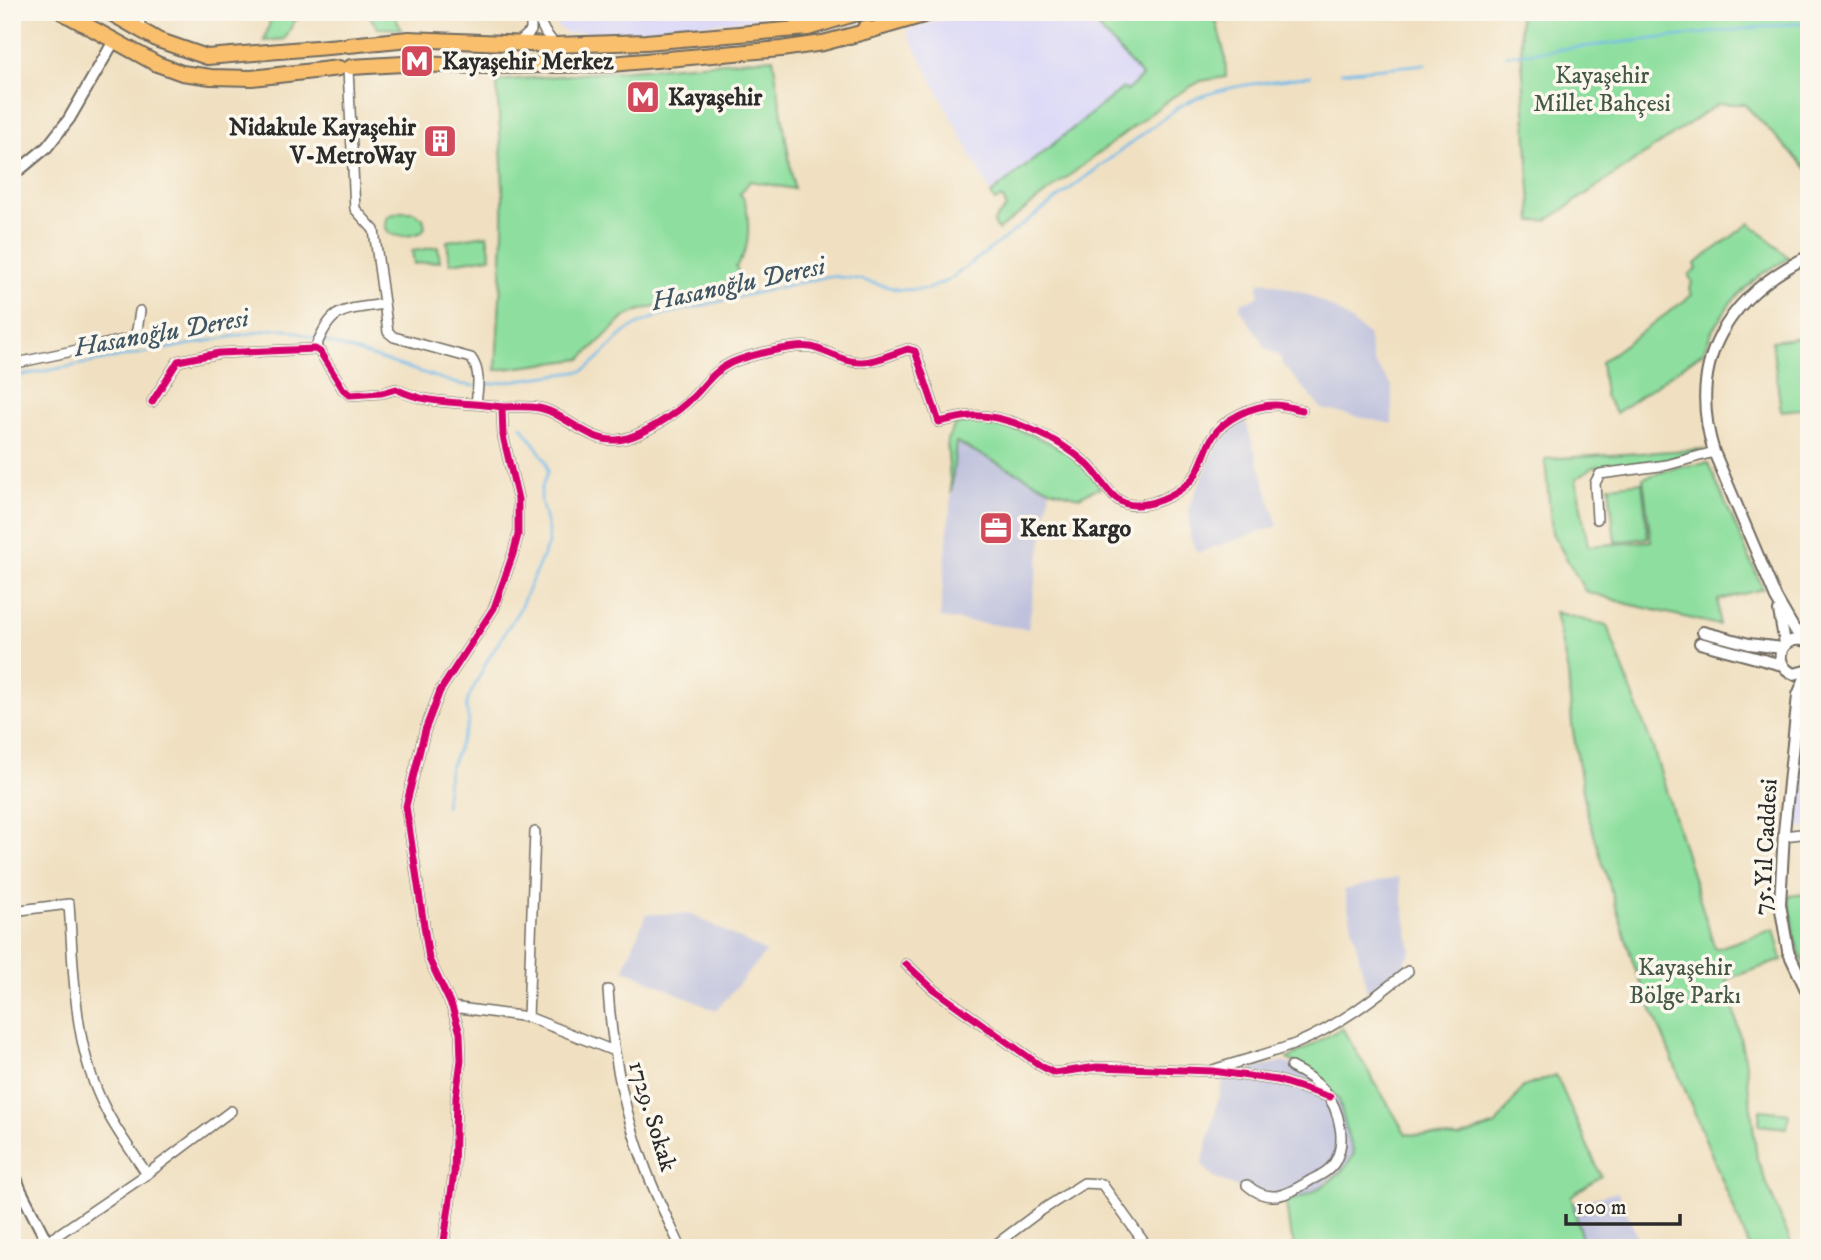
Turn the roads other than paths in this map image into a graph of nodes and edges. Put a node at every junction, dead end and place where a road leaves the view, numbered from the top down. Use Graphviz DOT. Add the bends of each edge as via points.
graph roads {
  1 [pos="62,12"];
  2 [pos="109,12"];
  3 [pos="135,12"];
  4 [pos="529,12"];
  5 [pos="535,12"];
  6 [pos="863,12"];
  7 [pos="934,12"];
  8 [pos="872,30"];
  9 [pos="142,31"];
  10 [pos="114,41"];
  11 [pos="517,44"];
  12 [pos="344,45"];
  13 [pos="555,45"];
  14 [pos="237,55"];
  15 [pos="346,68"];
  16 [pos="233,78"];
  17 [pos="12,176"];
  18 [pos="1809,256"];
  19 [pos="384,304"];
  20 [pos="140,311"];
  21 [pos="318,342"];
  22 [pos="12,364"];
  23 [pos="476,398"];
  24 [pos="152,402"];
  25 [pos="502,407"];
  26 [pos="1302,410"];
  27 [pos="1714,452"];
  28 [pos="1597,519"];
  29 [pos="1776,598"];
  30 [pos="1808,643"];
  31 [pos="1784,646"];
  32 [pos="1783,667"];
  33 [pos="1809,671"];
  34 [pos="1798,695"];
  35 [pos="535,832"];
  36 [pos="1809,834"];
  37 [pos="1783,836"];
  38 [pos="12,911"];
  39 [pos="906,964"];
  40 [pos="1408,971"];
  41 [pos="608,990"];
  42 [pos="1809,996"];
  43 [pos="452,1007"];
  44 [pos="528,1017"];
  45 [pos="614,1051"];
  46 [pos="1291,1067"];
  47 [pos="1212,1071"];
  48 [pos="1331,1097"];
  49 [pos="231,1111"];
  50 [pos="12,1168"];
  51 [pos="147,1174"];
  52 [pos="1247,1185"];
  53 [pos="47,1242"];
  54 [pos="443,1248"];
  55 [pos="681,1248"];
  56 [pos="992,1248"];
  57 [pos="1148,1248"];
  1 -- 10 [label="main road"];
  2 -- 9 [label="main road"];
  3 -- 9 [label="street"];
  4 -- 11 [label="street" via="531,31"];
  5 -- 13 [label="street"];
  6 -- 8 [label="main road" via="861,24"];
  6 -- 13 [label="main road" via="808,28"];
  7 -- 8 [label="main road"];
  8 -- 15 [label="main road" via="781,49 611,64"];
  9 -- 14 [label="main road" via="191,53"];
  10 -- 16 [label="main road" via="169,69"];
  10 -- 17 [label="street" via="69,119 47,147"];
  11 -- 12 [label="main road" via="409,39"];
  11 -- 13 [label="main road"];
  12 -- 14 [label="main road"];
  12 -- 15 [label="main road" via="355,50 357,57"];
  12 -- 15 [label="main road" via="334,50 332,58"];
  14 -- 16 [label="main road" via="246,67"];
  15 -- 16 [label="main road"];
  15 -- 19 [label="street" via="355,209 374,230"];
  18 -- 27 [label="street" via="1745,299 1722,330 1705,382 1705,413"];
  19 -- 21 [label="street" via="343,310 327,321"];
  19 -- 23 [label="street" via="388,332 394,337 471,358 478,375"];
  20 -- 22 [label="street" via="133,338"];
  21 -- 23 [label="street" via="350,395 396,389 440,402"];
  21 -- 24 [label="street" via="178,361"];
  23 -- 25 [label="street"];
  25 -- 26 [label="street" via="547,410 589,433 618,440 679,410 730,363 793,346 862,362 908,349 915,351 939,422 984,416 1053,439 1088,464 1117,500 1129,505 1159,500 1193,478 1219,427 1233,418 1276,405"];
  25 -- 43 [label="street" via="506,452 519,499 518,535 494,608 440,691 406,807 429,959"];
  27 -- 28 [label="street" via="1667,465 1600,474 1595,482"];
  27 -- 29 [label="street"];
  29 -- 30 [label="street"];
  29 -- 31 [label="street"];
  30 -- 31 [label="street" via="1797,639"];
  31 -- 32 [label="street" via="1780,656"];
  31 -- 32 [label="street" via="1702,638"];
  32 -- 33 [label="street" via="1794,674"];
  32 -- 34 [label="street"];
  33 -- 34 [label="street, 75.Yıl Caddesi"];
  34 -- 37 [label="street, 75.Yıl Caddesi"];
  35 -- 44 [label="street"];
  36 -- 37 [label="street"];
  37 -- 42 [label="street, 75.Yıl Caddesi" via="1779,887 1783,931"];
  38 -- 51 [label="street" via="69,904 86,1056 106,1110"];
  39 -- 47 [label="street" via="933,989 1054,1073 1097,1067"];
  40 -- 47 [label="street" via="1327,1029 1294,1045"];
  41 -- 45 [label="street, 1729. Sokak"];
  43 -- 44 [label="street"];
  43 -- 54 [label="street" via="460,1033 461,1060 454,1173"];
  44 -- 45 [label="street"];
  45 -- 55 [label="street, 1729. Sokak" via="643,1163"];
  46 -- 48 [label="street"];
  47 -- 48 [label="street" via="1277,1080"];
  48 -- 52 [label="street" via="1341,1134 1331,1168 1285,1195 1264,1195"];
  49 -- 51 [label="street"];
  50 -- 53 [label="street"];
  51 -- 53 [label="street"];
  56 -- 57 [label="street" via="1084,1183 1102,1184"];
}
